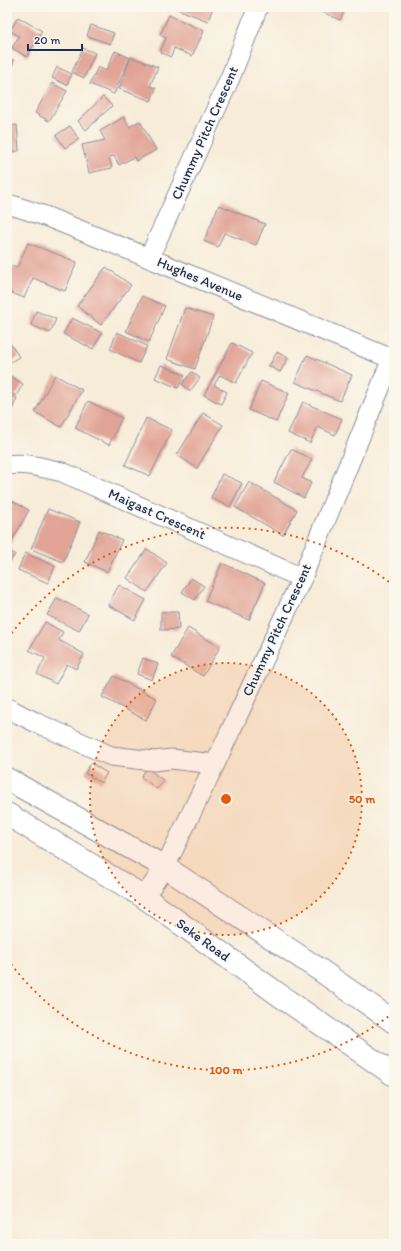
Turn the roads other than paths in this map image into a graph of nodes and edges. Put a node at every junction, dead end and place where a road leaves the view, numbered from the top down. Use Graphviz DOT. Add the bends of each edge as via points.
graph roads {
  1 [pos="258,7"];
  2 [pos="7,205"];
  3 [pos="149,258"];
  4 [pos="393,357"];
  5 [pos="7,465"];
  6 [pos="302,578"];
  7 [pos="7,708"];
  8 [pos="215,764"];
  9 [pos="7,779"];
  10 [pos="7,814"];
  11 [pos="165,867"];
  12 [pos="144,897"];
  13 [pos="394,1022"];
  14 [pos="394,1074"];
  1 -- 3 [label="street, Chummy Pitch Crescent" via="230,78"];
  2 -- 3 [label="street, Hughes Avenue" via="45,216"];
  3 -- 4 [label="street, Hughes Avenue"];
  4 -- 6 [label="street, Chummy Pitch Crescent"];
  5 -- 6 [label="street, Maigast Crescent" via="17,464 62,472"];
  6 -- 8 [label="street, Chummy Pitch Crescent"];
  7 -- 8 [label="street" via="111,756"];
  8 -- 11 [label="street, Chummy Pitch Crescent"];
  9 -- 11 [label="main road"];
  10 -- 12 [label="main road, Seke Road"];
  11 -- 12 [label="street, Chummy Pitch Crescent"];
  11 -- 13 [label="main road"];
  12 -- 14 [label="main road, Seke Road"];
}
